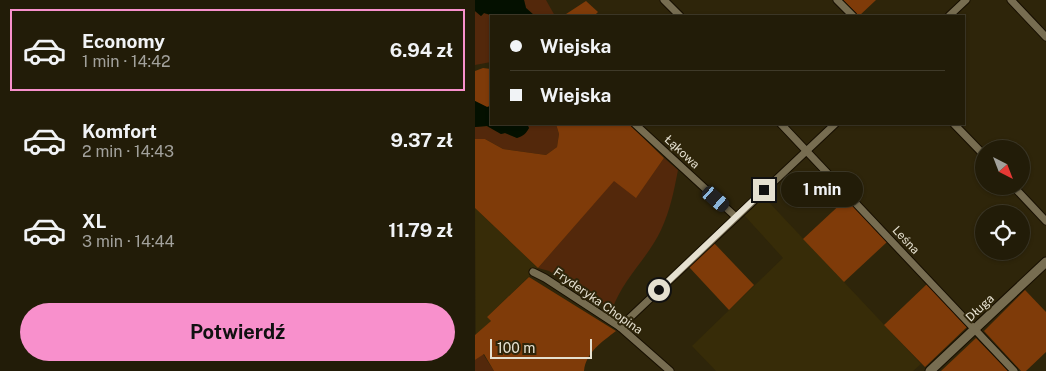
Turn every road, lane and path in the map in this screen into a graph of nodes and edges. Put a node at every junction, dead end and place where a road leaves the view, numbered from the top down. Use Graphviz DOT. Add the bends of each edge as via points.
graph roads {
  1 [pos="664,0"];
  2 [pos="837,0"];
  3 [pos="966,0"];
  4 [pos="1011,0"];
  5 [pos="679,15"];
  6 [pos="852,15"];
  7 [pos="950,15"];
  8 [pos="1046,37"];
  9 [pos="636,125"];
  10 [pos="782,125"];
  11 [pos="834,125"];
  12 [pos="955,125"];
  13 [pos="975,146"];
  14 [pos="807,151"];
  15 [pos="1021,195"];
  16 [pos="736,216"];
  17 [pos="1046,221"];
  18 [pos="1046,262"];
  19 [pos="533,272"];
  20 [pos="620,328"];
  21 [pos="974,330"];
  22 [pos="670,371"];
  23 [pos="931,371"];
  24 [pos="1013,371"];
  1 -- 5 [label="street"];
  2 -- 6 [label="street"];
  3 -- 7 [label="street"];
  4 -- 8 [label="street"];
  9 -- 16 [label="street, Łąkowa"];
  10 -- 14 [label="street, Leśna"];
  11 -- 14 [label="street"];
  12 -- 13 [label="street"];
  14 -- 16 [label="street"];
  14 -- 21 [label="street, Leśna"];
  15 -- 17 [label="street"];
  16 -- 20 [label="street"];
  18 -- 21 [label="street, Długa"];
  19 -- 20 [label="street, Fryderyka Chopina"];
  20 -- 22 [label="street, Fryderyka Chopina"];
  21 -- 23 [label="street, Długa"];
  21 -- 24 [label="street, Leśna"];
}
